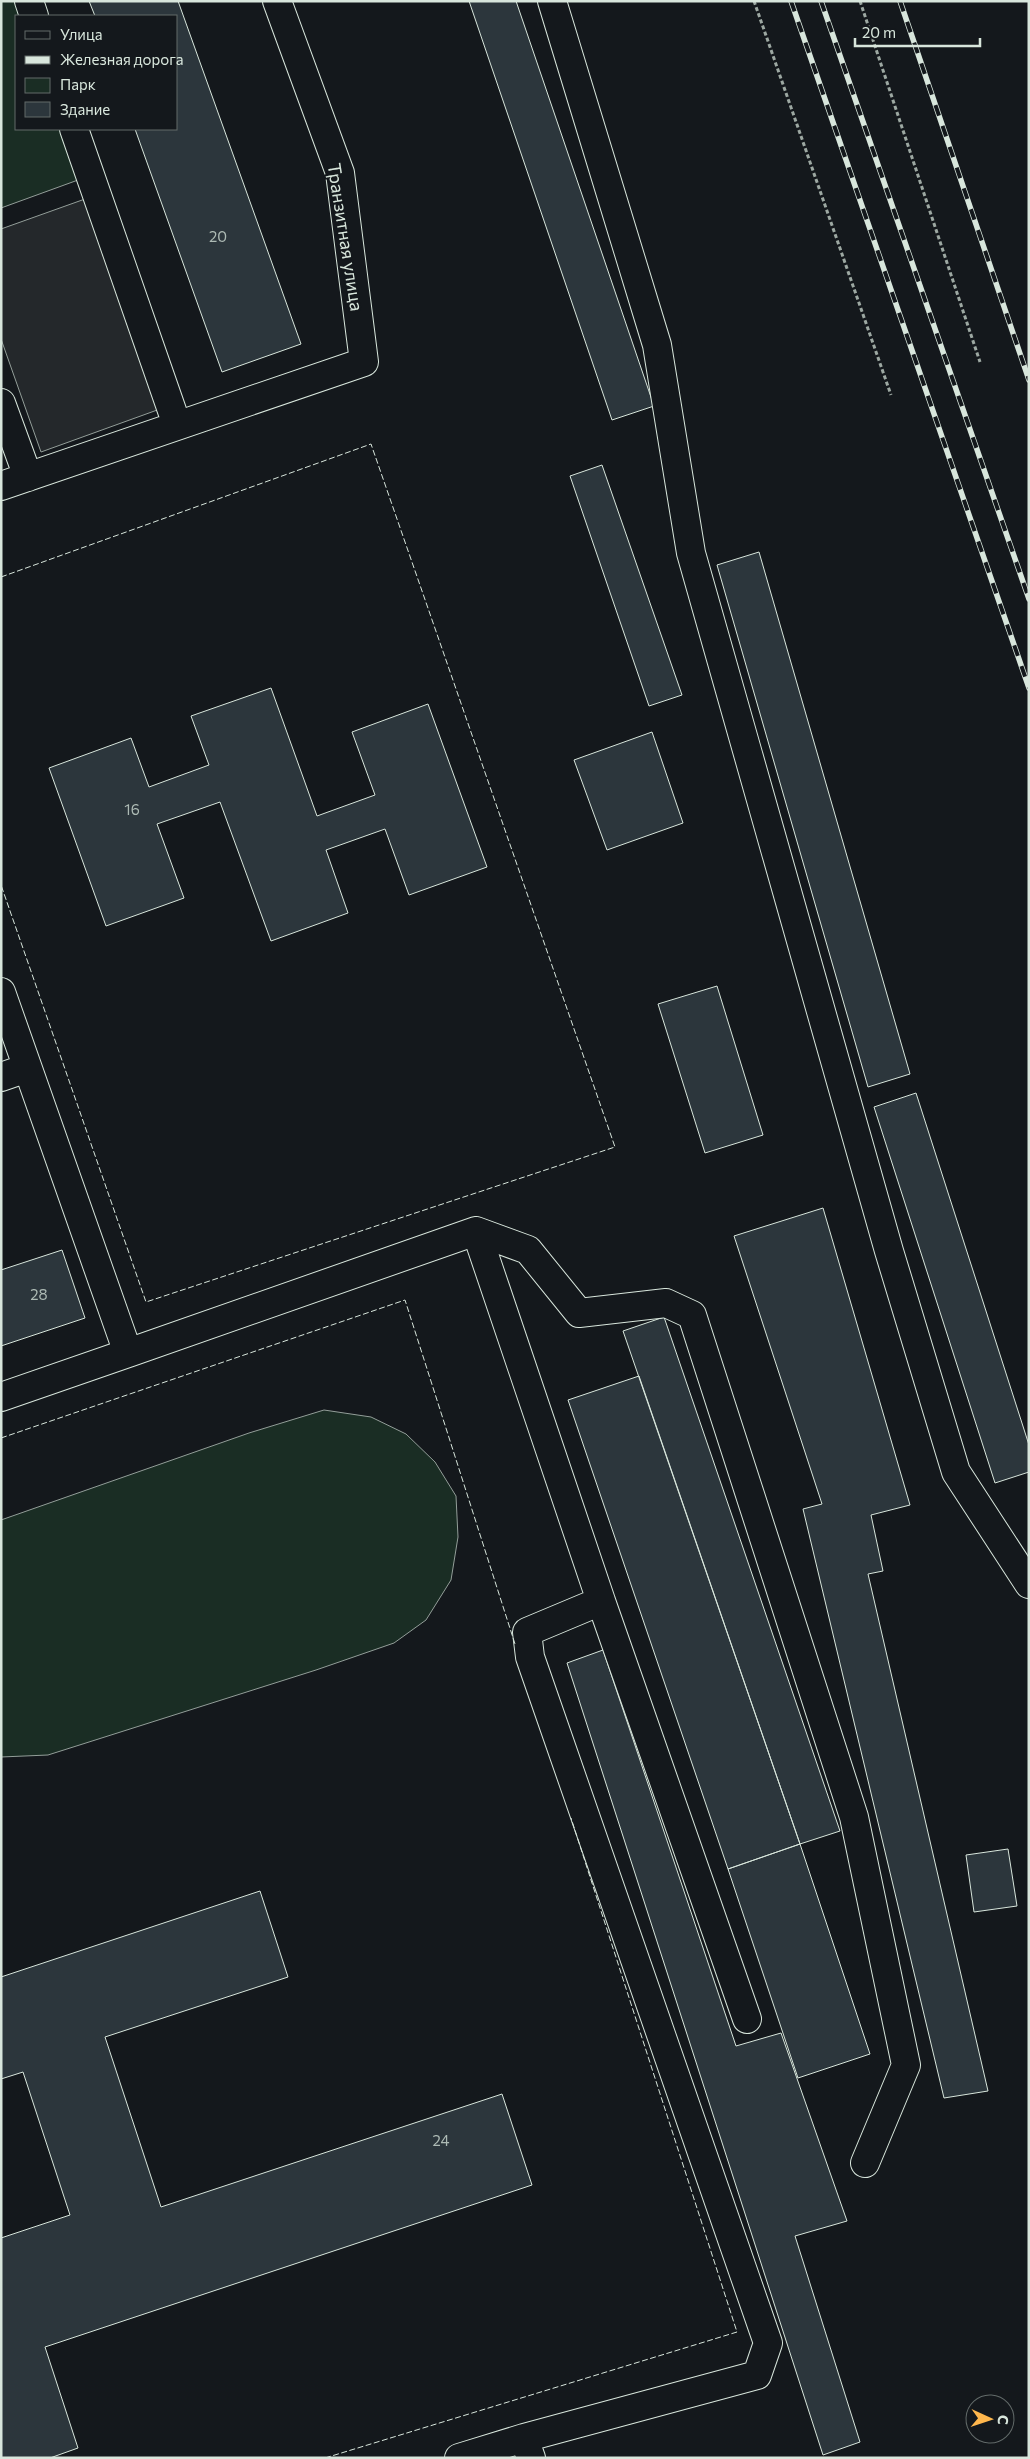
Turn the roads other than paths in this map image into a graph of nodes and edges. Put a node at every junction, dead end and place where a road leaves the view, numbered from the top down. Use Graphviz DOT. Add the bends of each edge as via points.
graph roads {
  1 [pos="29,1"];
  2 [pos="277,1"];
  3 [pos="552,1"];
  4 [pos="34,15"];
  5 [pos="74,130"];
  6 [pos="1,403"];
  7 [pos="177,424"];
  8 [pos="28,477"];
  9 [pos="1,486"];
  10 [pos="1,992"];
  11 [pos="27,1068"];
  12 [pos="1,1077"];
  13 [pos="476,1231"];
  14 [pos="128,1353"];
  15 [pos="1,1397"];
  16 [pos="1029,1584"];
  17 [pos="601,1601"];
  18 [pos="747,2019"];
  19 [pos="865,2163"];
  20 [pos="527,2448"];
  21 [pos="459,2458"];
  1 -- 4 [label="street"];
  2 -- 7 [label="street, Транзитная улица" via="340,173 364,362"];
  3 -- 16 [label="street" via="657,345 694,562 884,1232 956,1472"];
  5 -- 7 [label="street"];
  6 -- 8 [label="street"];
  7 -- 8 [label="street"];
  8 -- 9 [label="street"];
  10 -- 11 [label="street"];
  11 -- 12 [label="street"];
  11 -- 14 [label="street"];
  13 -- 14 [label="street"];
  13 -- 17 [label="street"];
  13 -- 19 [label="street" via="528,1250 579,1314 666,1303 692,1316 854,1818 906,2065"];
  14 -- 15 [label="street"];
  17 -- 18 [label="street"];
  17 -- 20 [label="street" via="527,1632 530,1657 768,2343 757,2375"];
  20 -- 21 [label="street"];
}
